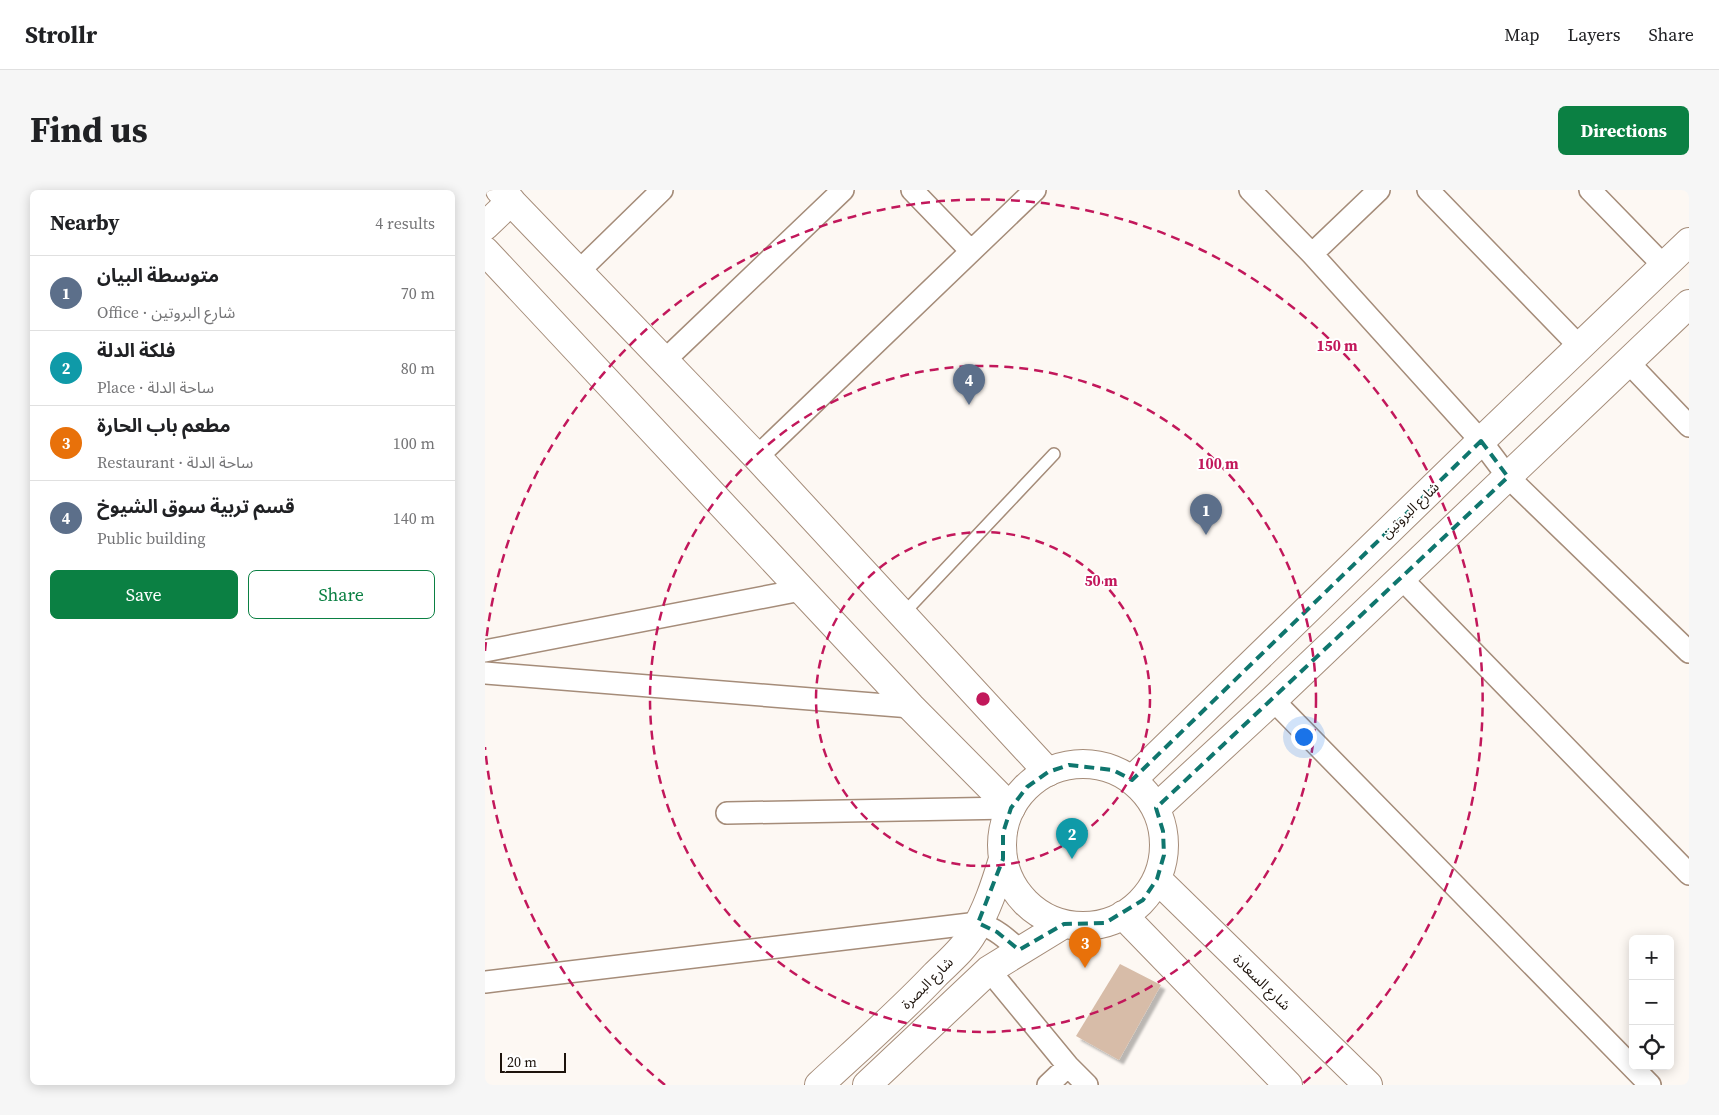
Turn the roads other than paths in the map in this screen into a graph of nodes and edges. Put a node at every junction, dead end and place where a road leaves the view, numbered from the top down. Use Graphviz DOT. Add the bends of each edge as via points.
graph roads {
  1 [pos="662,190"];
  2 [pos="843,190"];
  3 [pos="912,190"];
  4 [pos="1035,190"];
  5 [pos="1250,190"];
  6 [pos="1379,190"];
  7 [pos="1428,190"];
  8 [pos="1590,190"];
  9 [pos="505,195"];
  10 [pos="485,226"];
  11 [pos="1689,242"];
  12 [pos="971,251"];
  13 [pos="1312,254"];
  14 [pos="487,255"];
  15 [pos="1664,266"];
  16 [pos="579,271"];
  17 [pos="1689,304"];
  18 [pos="1580,347"];
  19 [pos="665,360"];
  20 [pos="1628,362"];
  21 [pos="1689,426"];
  22 [pos="1481,441"];
  23 [pos="1054,454"];
  24 [pos="757,457"];
  25 [pos="1508,476"];
  26 [pos="1401,578"];
  27 [pos="801,590"];
  28 [pos="903,614"];
  29 [pos="485,651"];
  30 [pos="1689,652"];
  31 [pos="485,673"];
  32 [pos="1273,700"];
  33 [pos="911,707"];
  34 [pos="1048,772"];
  35 [pos="1132,780"];
  36 [pos="1011,808"];
  37 [pos="1156,808"];
  38 [pos="727,813"];
  39 [pos="1003,859"];
  40 [pos="1689,874"];
  41 [pos="1157,879"];
  42 [pos="1123,915"];
  43 [pos="978,923"];
  44 [pos="1064,924"];
  45 [pos="1019,950"];
  46 [pos="989,970"];
  47 [pos="485,982"];
  48 [pos="1068,1066"];
  49 [pos="819,1085"];
  50 [pos="867,1085"];
  51 [pos="1048,1085"];
  52 [pos="1087,1085"];
  53 [pos="1288,1085"];
  54 [pos="1368,1085"];
  55 [pos="1650,1085"];
  1 -- 16 [label="street"];
  2 -- 19 [label="street"];
  3 -- 12 [label="street"];
  4 -- 12 [label="street"];
  5 -- 13 [label="street"];
  6 -- 13 [label="street"];
  7 -- 18 [label="street"];
  8 -- 15 [label="street"];
  9 -- 10 [label="main road"];
  9 -- 16 [label="main road"];
  11 -- 15 [label="main road, شارع البروتين"];
  12 -- 24 [label="street"];
  13 -- 22 [label="street"];
  14 -- 27 [label="main road"];
  15 -- 18 [label="main road, شارع البروتين"];
  16 -- 19 [label="main road"];
  17 -- 20 [label="main road"];
  18 -- 22 [label="main road, شارع البروتين"];
  19 -- 24 [label="main road"];
  20 -- 21 [label="street"];
  20 -- 25 [label="main road"];
  22 -- 25 [label="street"];
  22 -- 35 [label="main road, شارع البروتين"];
  23 -- 28 [label="lane"];
  24 -- 28 [label="main road"];
  25 -- 26 [label="main road"];
  25 -- 30 [label="street"];
  26 -- 32 [label="main road"];
  26 -- 40 [label="street"];
  27 -- 29 [label="street"];
  27 -- 33 [label="main road"];
  28 -- 34 [label="main road"];
  31 -- 33 [label="street"];
  32 -- 37 [label="main road"];
  32 -- 55 [label="street"];
  33 -- 36 [label="main road"];
  34 -- 35 [label="main road" via="1069,765 1091,764"];
  34 -- 36 [label="main road" via="1027,787"];
  35 -- 37 [label="main road"];
  36 -- 38 [label="street"];
  36 -- 39 [label="main road" via="1003,833"];
  37 -- 41 [label="main road" via="1163,831 1164,855"];
  39 -- 43 [label="main road, شارع البصرة" via="992,896"];
  39 -- 44 [label="main road" via="1011,881 1024,900 1042,915"];
  41 -- 42 [label="main road" via="1143,900"];
  41 -- 54 [label="main road, شارع السعادة"];
  42 -- 44 [label="main road" via="1105,923"];
  42 -- 53 [label="main road"];
  43 -- 45 [label="street" via="997,932"];
  43 -- 47 [label="street"];
  43 -- 49 [label="main road, شارع البصرة" via="961,949 905,1007"];
  44 -- 45 [label="main road"];
  45 -- 46 [label="main road"];
  46 -- 48 [label="street"];
  46 -- 50 [label="main road"];
  48 -- 51 [label="street"];
  48 -- 52 [label="street"];
}
